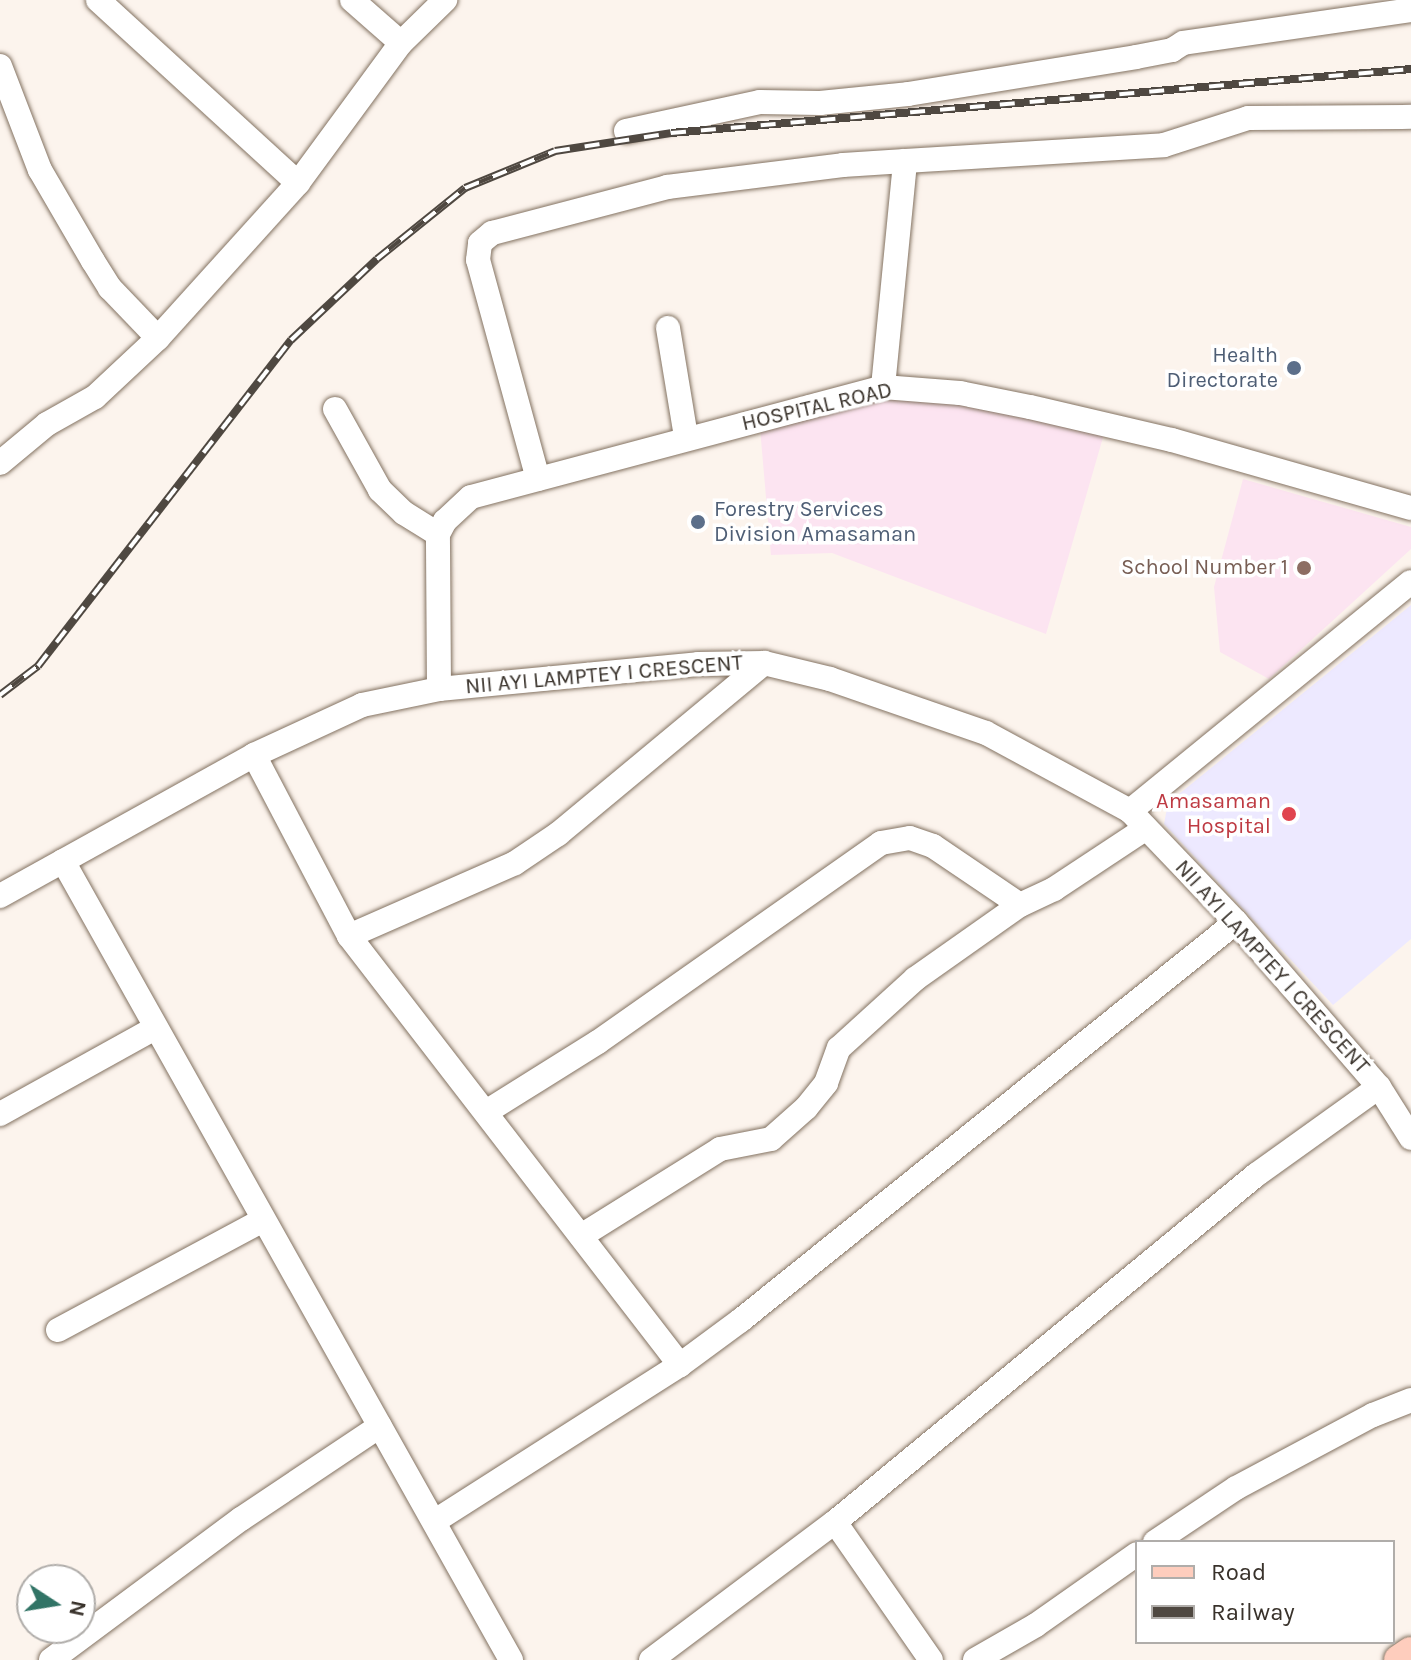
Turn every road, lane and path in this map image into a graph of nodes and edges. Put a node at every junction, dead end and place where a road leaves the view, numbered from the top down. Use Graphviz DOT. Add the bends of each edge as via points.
graph roads {
  1 [pos="98,0"];
  2 [pos="352,0"];
  3 [pos="445,0"];
  4 [pos="1411,10"];
  5 [pos="401,43"];
  6 [pos="0,66"];
  7 [pos="1411,117"];
  8 [pos="626,131"];
  9 [pos="905,161"];
  10 [pos="298,183"];
  11 [pos="668,328"];
  12 [pos="158,338"];
  13 [pos="883,387"];
  14 [pos="335,409"];
  15 [pos="686,437"];
  16 [pos="0,463"];
  17 [pos="538,479"];
  18 [pos="1411,508"];
  19 [pos="438,534"];
  20 [pos="1411,582"];
  21 [pos="764,663"];
  22 [pos="439,689"];
  23 [pos="254,755"];
  24 [pos="1138,819"];
  25 [pos="63,861"];
  26 [pos="0,896"];
  27 [pos="1020,905"];
  28 [pos="1236,922"];
  29 [pos="349,936"];
  30 [pos="155,1028"];
  31 [pos="1379,1087"];
  32 [pos="486,1112"];
  33 [pos="0,1114"];
  34 [pos="1411,1138"];
  35 [pos="263,1220"];
  36 [pos="581,1236"];
  37 [pos="58,1330"];
  38 [pos="680,1365"];
  39 [pos="1411,1400"];
  40 [pos="380,1426"];
  41 [pos="435,1521"];
  42 [pos="835,1522"];
  43 [pos="1158,1540"];
  44 [pos="1135,1555"];
  45 [pos="1411,1652"];
  46 [pos="51,1660"];
  47 [pos="511,1660"];
  48 [pos="651,1660"];
  49 [pos="931,1660"];
  50 [pos="975,1660"];
  51 [pos="1399,1660"];
  1 -- 10 [label="street"];
  2 -- 5 [label="street"];
  3 -- 5 [label="street"];
  4 -- 8 [label="street" via="1183,43 1136,57 922,92 820,103 760,102"];
  5 -- 10 [label="street"];
  6 -- 12 [label="street" via="40,170 110,288"];
  7 -- 9 [label="street" via="1248,118 1164,145"];
  9 -- 13 [label="street"];
  9 -- 17 [label="street" via="667,187 492,233 480,243 478,260"];
  10 -- 12 [label="street"];
  11 -- 15 [label="street"];
  12 -- 16 [label="street" via="95,397 38,431"];
  13 -- 15 [label="street, HOSPITAL ROAD"];
  13 -- 18 [label="street, HOSPITAL ROAD" via="960,393 1030,407 1185,443"];
  14 -- 19 [label="street" via="380,490"];
  15 -- 17 [label="street, HOSPITAL ROAD"];
  17 -- 19 [label="street, HOSPITAL ROAD" via="471,497"];
  19 -- 22 [label="street"];
  20 -- 24 [label="street"];
  21 -- 22 [label="street, NII AYI LAMPTEY I CRESCENT" via="698,664"];
  21 -- 24 [label="street, NII AYI LAMPTEY I CRESCENT" via="830,679 986,733"];
  21 -- 29 [label="street" via="558,834 515,863"];
  22 -- 23 [label="street, NII AYI LAMPTEY I CRESCENT" via="362,705"];
  23 -- 25 [label="street, NII AYI LAMPTEY I CRESCENT"];
  23 -- 29 [label="street"];
  24 -- 27 [label="street" via="1054,889"];
  24 -- 28 [label="street, NII AYI LAMPTEY I CRESCENT"];
  25 -- 26 [label="street, NII AYI LAMPTEY I CRESCENT"];
  25 -- 30 [label="street"];
  27 -- 32 [label="street" via="933,846 910,838 881,843 598,1042"];
  27 -- 36 [label="street" via="915,979 839,1048 826,1083 771,1139 720,1149"];
  28 -- 31 [label="street, NII AYI LAMPTEY I CRESCENT"];
  28 -- 38 [label="street"];
  29 -- 32 [label="street"];
  30 -- 33 [label="street"];
  30 -- 35 [label="street"];
  31 -- 34 [label="street, NII AYI LAMPTEY I CRESCENT"];
  31 -- 42 [label="street" via="1256,1175"];
  32 -- 36 [label="street"];
  35 -- 37 [label="street"];
  35 -- 40 [label="street"];
  36 -- 38 [label="street"];
  38 -- 41 [label="street"];
  39 -- 43 [label="street" via="1236,1488"];
  40 -- 41 [label="street"];
  40 -- 46 [label="street" via="241,1519"];
  41 -- 47 [label="street"];
  42 -- 48 [label="street"];
  42 -- 49 [label="street"];
  44 -- 50 [label="street" via="1036,1625"];
  45 -- 51 [label="main road"];
}
